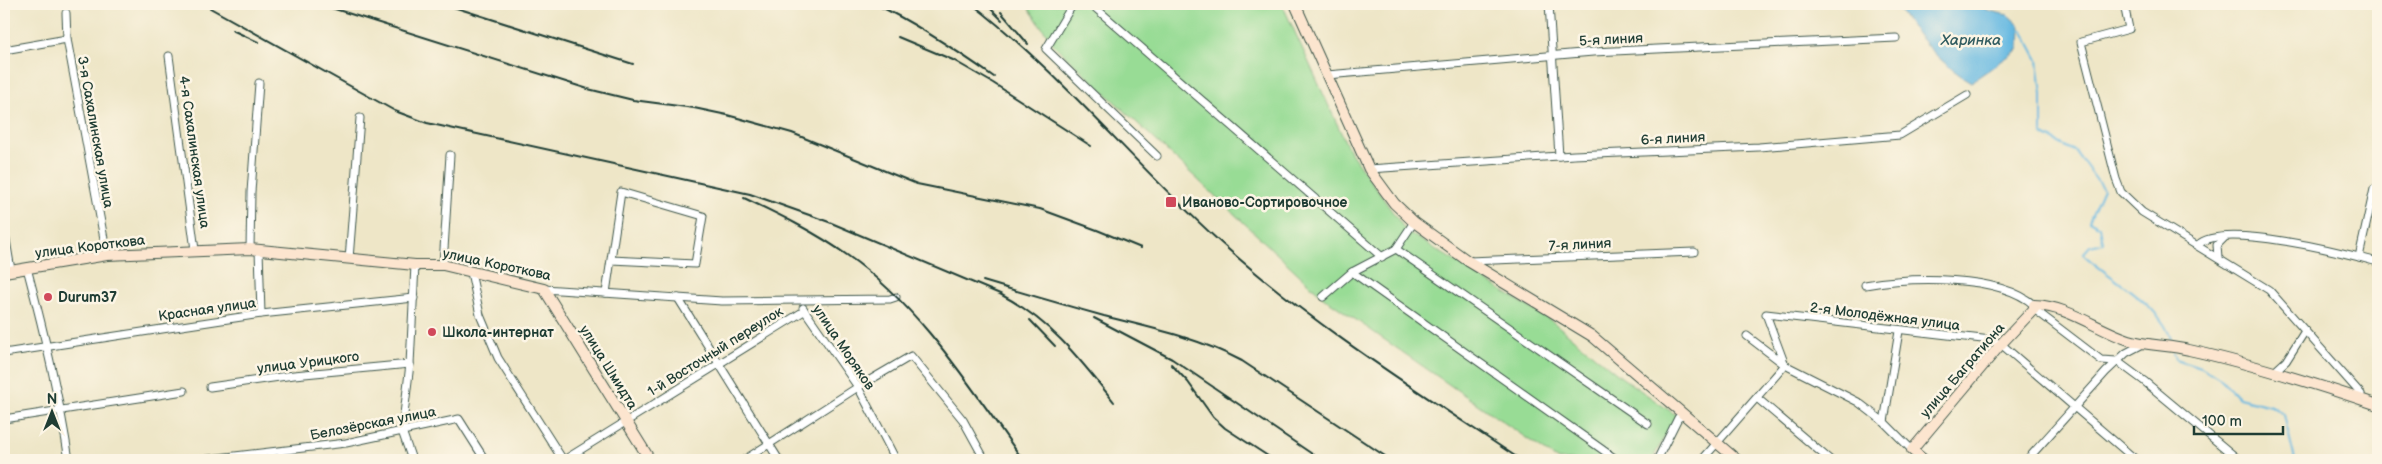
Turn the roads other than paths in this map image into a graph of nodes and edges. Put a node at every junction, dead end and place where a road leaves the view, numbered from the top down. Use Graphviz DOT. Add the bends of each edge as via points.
graph roads {
  1 [pos="1073,4"];
  2 [pos="1091,4"];
  3 [pos="1295,4"];
  4 [pos="1549,4"];
  5 [pos="2124,4"];
  6 [pos="66,13"];
  7 [pos="1896,38"];
  8 [pos="66,39"];
  9 [pos="4,50"];
  10 [pos="169,56"];
  11 [pos="1551,56"];
  12 [pos="1327,75"];
  13 [pos="259,83"];
  14 [pos="1967,95"];
  15 [pos="360,118"];
  16 [pos="450,156"];
  17 [pos="1157,156"];
  18 [pos="1558,156"];
  19 [pos="1369,169"];
  20 [pos="2374,189"];
  21 [pos="1414,222"];
  22 [pos="4,228"];
  23 [pos="2224,238"];
  24 [pos="2198,245"];
  25 [pos="1396,249"];
  26 [pos="195,250"];
  27 [pos="255,250"];
  28 [pos="1694,252"];
  29 [pos="107,255"];
  30 [pos="1382,257"];
  31 [pos="2218,257"];
  32 [pos="2359,257"];
  33 [pos="349,259"];
  34 [pos="611,260"];
  35 [pos="1468,261"];
  36 [pos="2378,262"];
  37 [pos="415,265"];
  38 [pos="443,265"];
  39 [pos="27,268"];
  40 [pos="7,271"];
  41 [pos="471,272"];
  42 [pos="1352,272"];
  43 [pos="1865,285"];
  44 [pos="544,290"];
  45 [pos="606,293"];
  46 [pos="896,297"];
  47 [pos="414,298"];
  48 [pos="678,298"];
  49 [pos="1323,298"];
  50 [pos="800,300"];
  51 [pos="2034,307"];
  52 [pos="804,311"];
  53 [pos="261,314"];
  54 [pos="1899,331"];
  55 [pos="2305,331"];
  56 [pos="1747,336"];
  57 [pos="2001,344"];
  58 [pos="2143,344"];
  59 [pos="48,346"];
  60 [pos="4,353"];
  61 [pos="2117,361"];
  62 [pos="410,364"];
  63 [pos="719,364"];
  64 [pos="1785,365"];
  65 [pos="2274,372"];
  66 [pos="210,387"];
  67 [pos="858,387"];
  68 [pos="184,391"];
  69 [pos="1757,398"];
  70 [pos="2358,398"];
  71 [pos="2378,405"];
  72 [pos="61,409"];
  73 [pos="2074,409"];
  74 [pos="1684,415"];
  75 [pos="4,419"];
  76 [pos="626,420"];
  77 [pos="1884,422"];
  78 [pos="1648,424"];
  79 [pos="402,431"];
  80 [pos="1718,443"];
  81 [pos="771,445"];
  82 [pos="1912,450"];
  83 [pos="68,460"];
  84 [pos="201,460"];
  85 [pos="412,460"];
  86 [pos="485,460"];
  87 [pos="563,460"];
  88 [pos="650,460"];
  89 [pos="744,460"];
  90 [pos="778,460"];
  91 [pos="896,460"];
  92 [pos="985,460"];
  93 [pos="1617,460"];
  94 [pos="1657,460"];
  95 [pos="1702,460"];
  96 [pos="1737,460"];
  97 [pos="1830,460"];
  98 [pos="1924,460"];
  99 [pos="2028,460"];
  100 [pos="2136,460"];
  101 [pos="2239,460"];
  1 -- 17 [label="street" via="1046,49"];
  2 -- 30 [label="street"];
  3 -- 12 [label="street"];
  4 -- 11 [label="street"];
  5 -- 24 [label="street" via="2128,29 2081,42 2116,179 2121,192 2133,204"];
  6 -- 8 [label="street, 3-я Сахалинская улица"];
  7 -- 11 [label="street, 5-я линия"];
  8 -- 9 [label="street"];
  8 -- 29 [label="street, 3-я Сахалинская улица"];
  10 -- 26 [label="street, 4-я Сахалинская улица"];
  11 -- 12 [label="street, 5-я линия"];
  11 -- 18 [label="street"];
  12 -- 19 [label="street"];
  13 -- 27 [label="street" via="251,192"];
  14 -- 18 [label="street, 6-я линия" via="1900,135 1759,147"];
  15 -- 33 [label="street"];
  16 -- 38 [label="street"];
  18 -- 19 [label="street, 6-я линия"];
  19 -- 21 [label="street" via="1394,203"];
  20 -- 32 [label="street"];
  21 -- 25 [label="street"];
  21 -- 35 [label="street"];
  22 -- 40 [label="street"];
  23 -- 24 [label="street" via="2209,238"];
  23 -- 31 [label="street" via="2218,245"];
  23 -- 32 [label="street" via="2260,237"];
  24 -- 31 [label="street"];
  25 -- 30 [label="street"];
  25 -- 78 [label="street"];
  26 -- 27 [label="street, улица Короткова"];
  26 -- 29 [label="street, улица Короткова"];
  27 -- 33 [label="street, улица Короткова"];
  27 -- 53 [label="street"];
  28 -- 35 [label="street, 7-я линия"];
  29 -- 39 [label="street, улица Короткова"];
  30 -- 42 [label="street"];
  31 -- 55 [label="street" via="2264,286"];
  32 -- 36 [label="street"];
  33 -- 37 [label="street, улица Короткова"];
  34 -- 34 [label="street" via="622,192 704,216 695,264"];
  34 -- 45 [label="street"];
  35 -- 74 [label="street" via="1592,336"];
  37 -- 38 [label="street, улица Короткова"];
  37 -- 47 [label="street"];
  38 -- 41 [label="street, улица Короткова"];
  39 -- 40 [label="street, улица Короткова"];
  39 -- 59 [label="street"];
  41 -- 44 [label="street, улица Короткова"];
  41 -- 87 [label="street" via="480,315 498,358"];
  42 -- 49 [label="street"];
  42 -- 93 [label="street"];
  43 -- 51 [label="street" via="1912,279 1955,281 2010,290 2026,297"];
  44 -- 45 [label="street, улица Короткова"];
  44 -- 76 [label="street, улица Шмидта"];
  45 -- 48 [label="street, улица Короткова"];
  46 -- 50 [label="street, улица Короткова"];
  47 -- 53 [label="street, Красная улица"];
  47 -- 62 [label="street"];
  48 -- 50 [label="street, улица Короткова"];
  48 -- 63 [label="street"];
  50 -- 52 [label="street, улица Моряков"];
  51 -- 57 [label="street, улица Багратиона"];
  51 -- 58 [label="street" via="2059,308"];
  51 -- 61 [label="street" via="2101,360"];
  52 -- 63 [label="street, 1-й Восточный переулок"];
  52 -- 67 [label="street, улица Моряков"];
  53 -- 59 [label="street, Красная улица"];
  54 -- 57 [label="street, 2-я Молодёжная улица" via="1991,340"];
  54 -- 64 [label="street, 2-я Молодёжная улица" via="1766,314"];
  54 -- 77 [label="street"];
  55 -- 65 [label="street" via="2286,361"];
  55 -- 70 [label="street" via="2361,394"];
  56 -- 64 [label="street"];
  57 -- 73 [label="street, 2-я Молодёжная улица"];
  57 -- 82 [label="street, улица Багратиона"];
  58 -- 61 [label="street"];
  58 -- 65 [label="street" via="2187,349"];
  59 -- 60 [label="street, Красная улица"];
  59 -- 72 [label="street"];
  61 -- 73 [label="street"];
  61 -- 101 [label="street"];
  62 -- 66 [label="street, улица Урицкого"];
  62 -- 79 [label="street"];
  63 -- 76 [label="street, 1-й Восточный переулок"];
  63 -- 81 [label="street"];
  64 -- 69 [label="street"];
  64 -- 77 [label="street" via="1847,394"];
  65 -- 70 [label="street"];
  67 -- 81 [label="street"];
  67 -- 91 [label="street, улица Моряков"];
  67 -- 92 [label="street" via="911,356 963,420"];
  68 -- 72 [label="street"];
  69 -- 80 [label="street"];
  69 -- 97 [label="street"];
  70 -- 71 [label="street"];
  72 -- 75 [label="street"];
  72 -- 83 [label="street"];
  73 -- 99 [label="street"];
  73 -- 100 [label="street, 2-я Молодёжная улица"];
  74 -- 80 [label="street"];
  74 -- 94 [label="street" via="1678,418"];
  76 -- 87 [label="street, 1-й Восточный переулок"];
  76 -- 88 [label="street, улица Шмидта"];
  77 -- 82 [label="street"];
  79 -- 84 [label="street, Белозёрская улица" via="346,443"];
  79 -- 85 [label="street"];
  79 -- 86 [label="street, Белозёрская улица" via="459,419"];
  80 -- 95 [label="street"];
  80 -- 96 [label="street"];
  81 -- 89 [label="street"];
  81 -- 90 [label="street"];
  82 -- 98 [label="street"];
}
